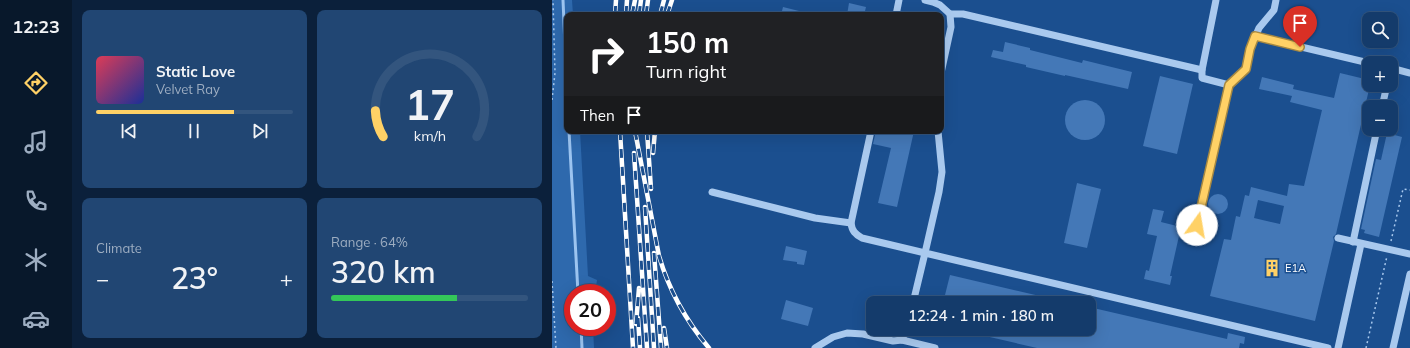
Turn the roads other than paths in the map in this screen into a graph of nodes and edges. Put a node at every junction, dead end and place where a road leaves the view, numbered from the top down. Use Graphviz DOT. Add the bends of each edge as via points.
graph roads {
  1 [pos="899,0"];
  2 [pos="925,0"];
  3 [pos="1216,0"];
  4 [pos="1276,0"];
  5 [pos="897,12"];
  6 [pos="950,14"];
  7 [pos="1255,36"];
  8 [pos="944,59"];
  9 [pos="1362,61"];
  10 [pos="1202,70"];
  11 [pos="1398,70"];
  12 [pos="1410,73"];
  13 [pos="1229,85"];
  14 [pos="869,134"];
  15 [pos="938,134"];
  16 [pos="1376,136"];
  17 [pos="712,192"];
  18 [pos="850,223"];
  19 [pos="1197,225"];
  20 [pos="1338,238"];
  21 [pos="1353,242"];
  22 [pos="1361,244"];
  23 [pos="925,253"];
  24 [pos="1410,254"];
  25 [pos="1410,274"];
  26 [pos="915,296"];
  27 [pos="903,336"];
  28 [pos="902,340"];
  29 [pos="815,348"];
  30 [pos="935,348"];
  31 [pos="1328,348"];
  32 [pos="1338,348"];
  33 [pos="1393,348"];
  1 -- 5 [label="lane"];
  2 -- 6 [label="lane" via="933,2"];
  3 -- 10 [label="lane"];
  4 -- 7 [label="lane" via="1274,10"];
  6 -- 8 [label="lane" via="951,27"];
  6 -- 10 [label="lane" via="963,14"];
  7 -- 9 [label="lane"];
  7 -- 13 [label="lane" via="1246,69"];
  10 -- 13 [label="lane" via="1202,78"];
  11 -- 12 [label="lane"];
  13 -- 19 [label="lane"];
  14 -- 18 [label="lane"];
  15 -- 23 [label="lane" via="942,172"];
  16 -- 21 [label="lane"];
  17 -- 18 [label="lane" via="815,218"];
  18 -- 23 [label="lane" via="855,234 862,238"];
  20 -- 21 [label="lane"];
  21 -- 22 [label="lane"];
  22 -- 24 [label="lane"];
  22 -- 32 [label="lane"];
  23 -- 26 [label="lane"];
  23 -- 31 [label="lane"];
  25 -- 33 [label="lane"];
  27 -- 28 [label="lane"];
  28 -- 29 [label="lane" via="893,341 847,333 833,337"];
  28 -- 30 [label="lane"];
}
